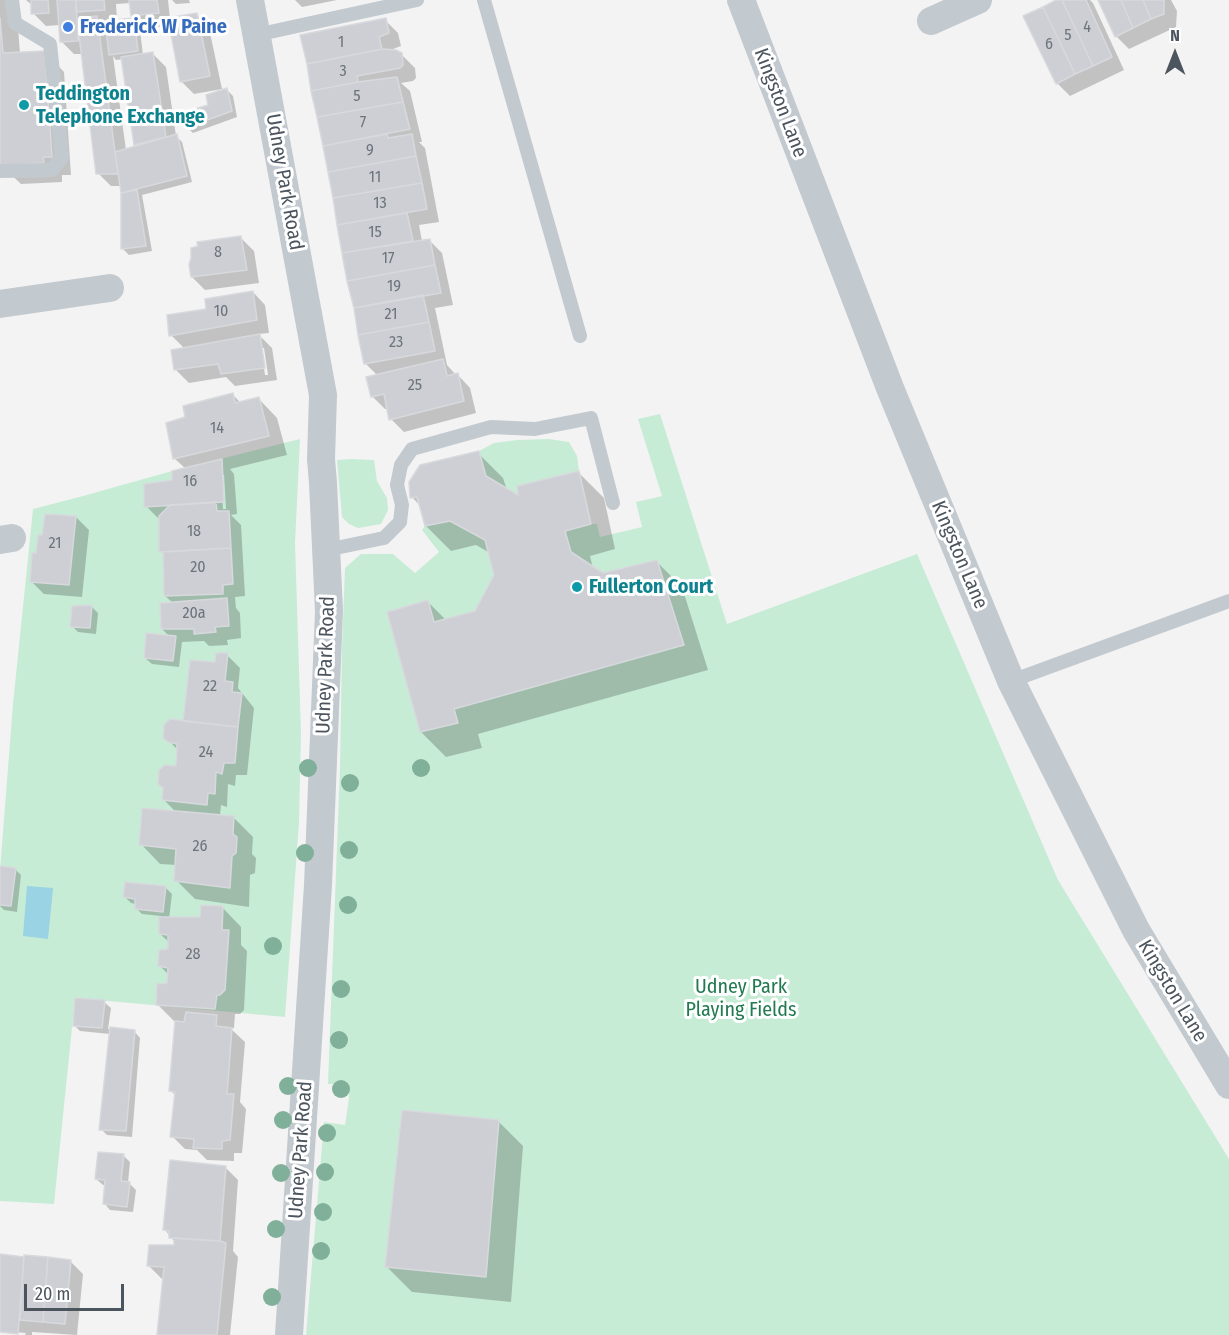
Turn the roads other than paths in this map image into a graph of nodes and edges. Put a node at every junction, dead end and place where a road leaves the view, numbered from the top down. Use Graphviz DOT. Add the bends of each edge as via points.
graph roads {
  1 [pos="12,0"];
  2 [pos="250,0"];
  3 [pos="417,0"];
  4 [pos="484,0"];
  5 [pos="741,0"];
  6 [pos="978,0"];
  7 [pos="931,21"];
  8 [pos="256,35"];
  9 [pos="0,171"];
  10 [pos="110,288"];
  11 [pos="0,304"];
  12 [pos="580,336"];
  13 [pos="613,504"];
  14 [pos="327,550"];
  15 [pos="1229,601"];
  16 [pos="1011,681"];
  17 [pos="1229,1085"];
  18 [pos="289,1335"];
  1 -- 9 [label="lane" via="15,23 50,44 62,157 52,170"];
  2 -- 8 [label="street, Udney Park Road"];
  3 -- 8 [label="lane"];
  4 -- 12 [label="lane"];
  5 -- 16 [label="street, Kingston Lane" via="890,388"];
  6 -- 7 [label="street"];
  8 -- 14 [label="street, Udney Park Road" via="323,395 321,459"];
  10 -- 11 [label="street"];
  13 -- 14 [label="lane" via="591,418 535,429 491,427 412,449 401,465 397,485 402,505 400,522 384,538"];
  14 -- 18 [label="street, Udney Park Road" via="329,611 318,885"];
  15 -- 16 [label="lane"];
  16 -- 17 [label="street, Kingston Lane" via="1136,930"];
}
